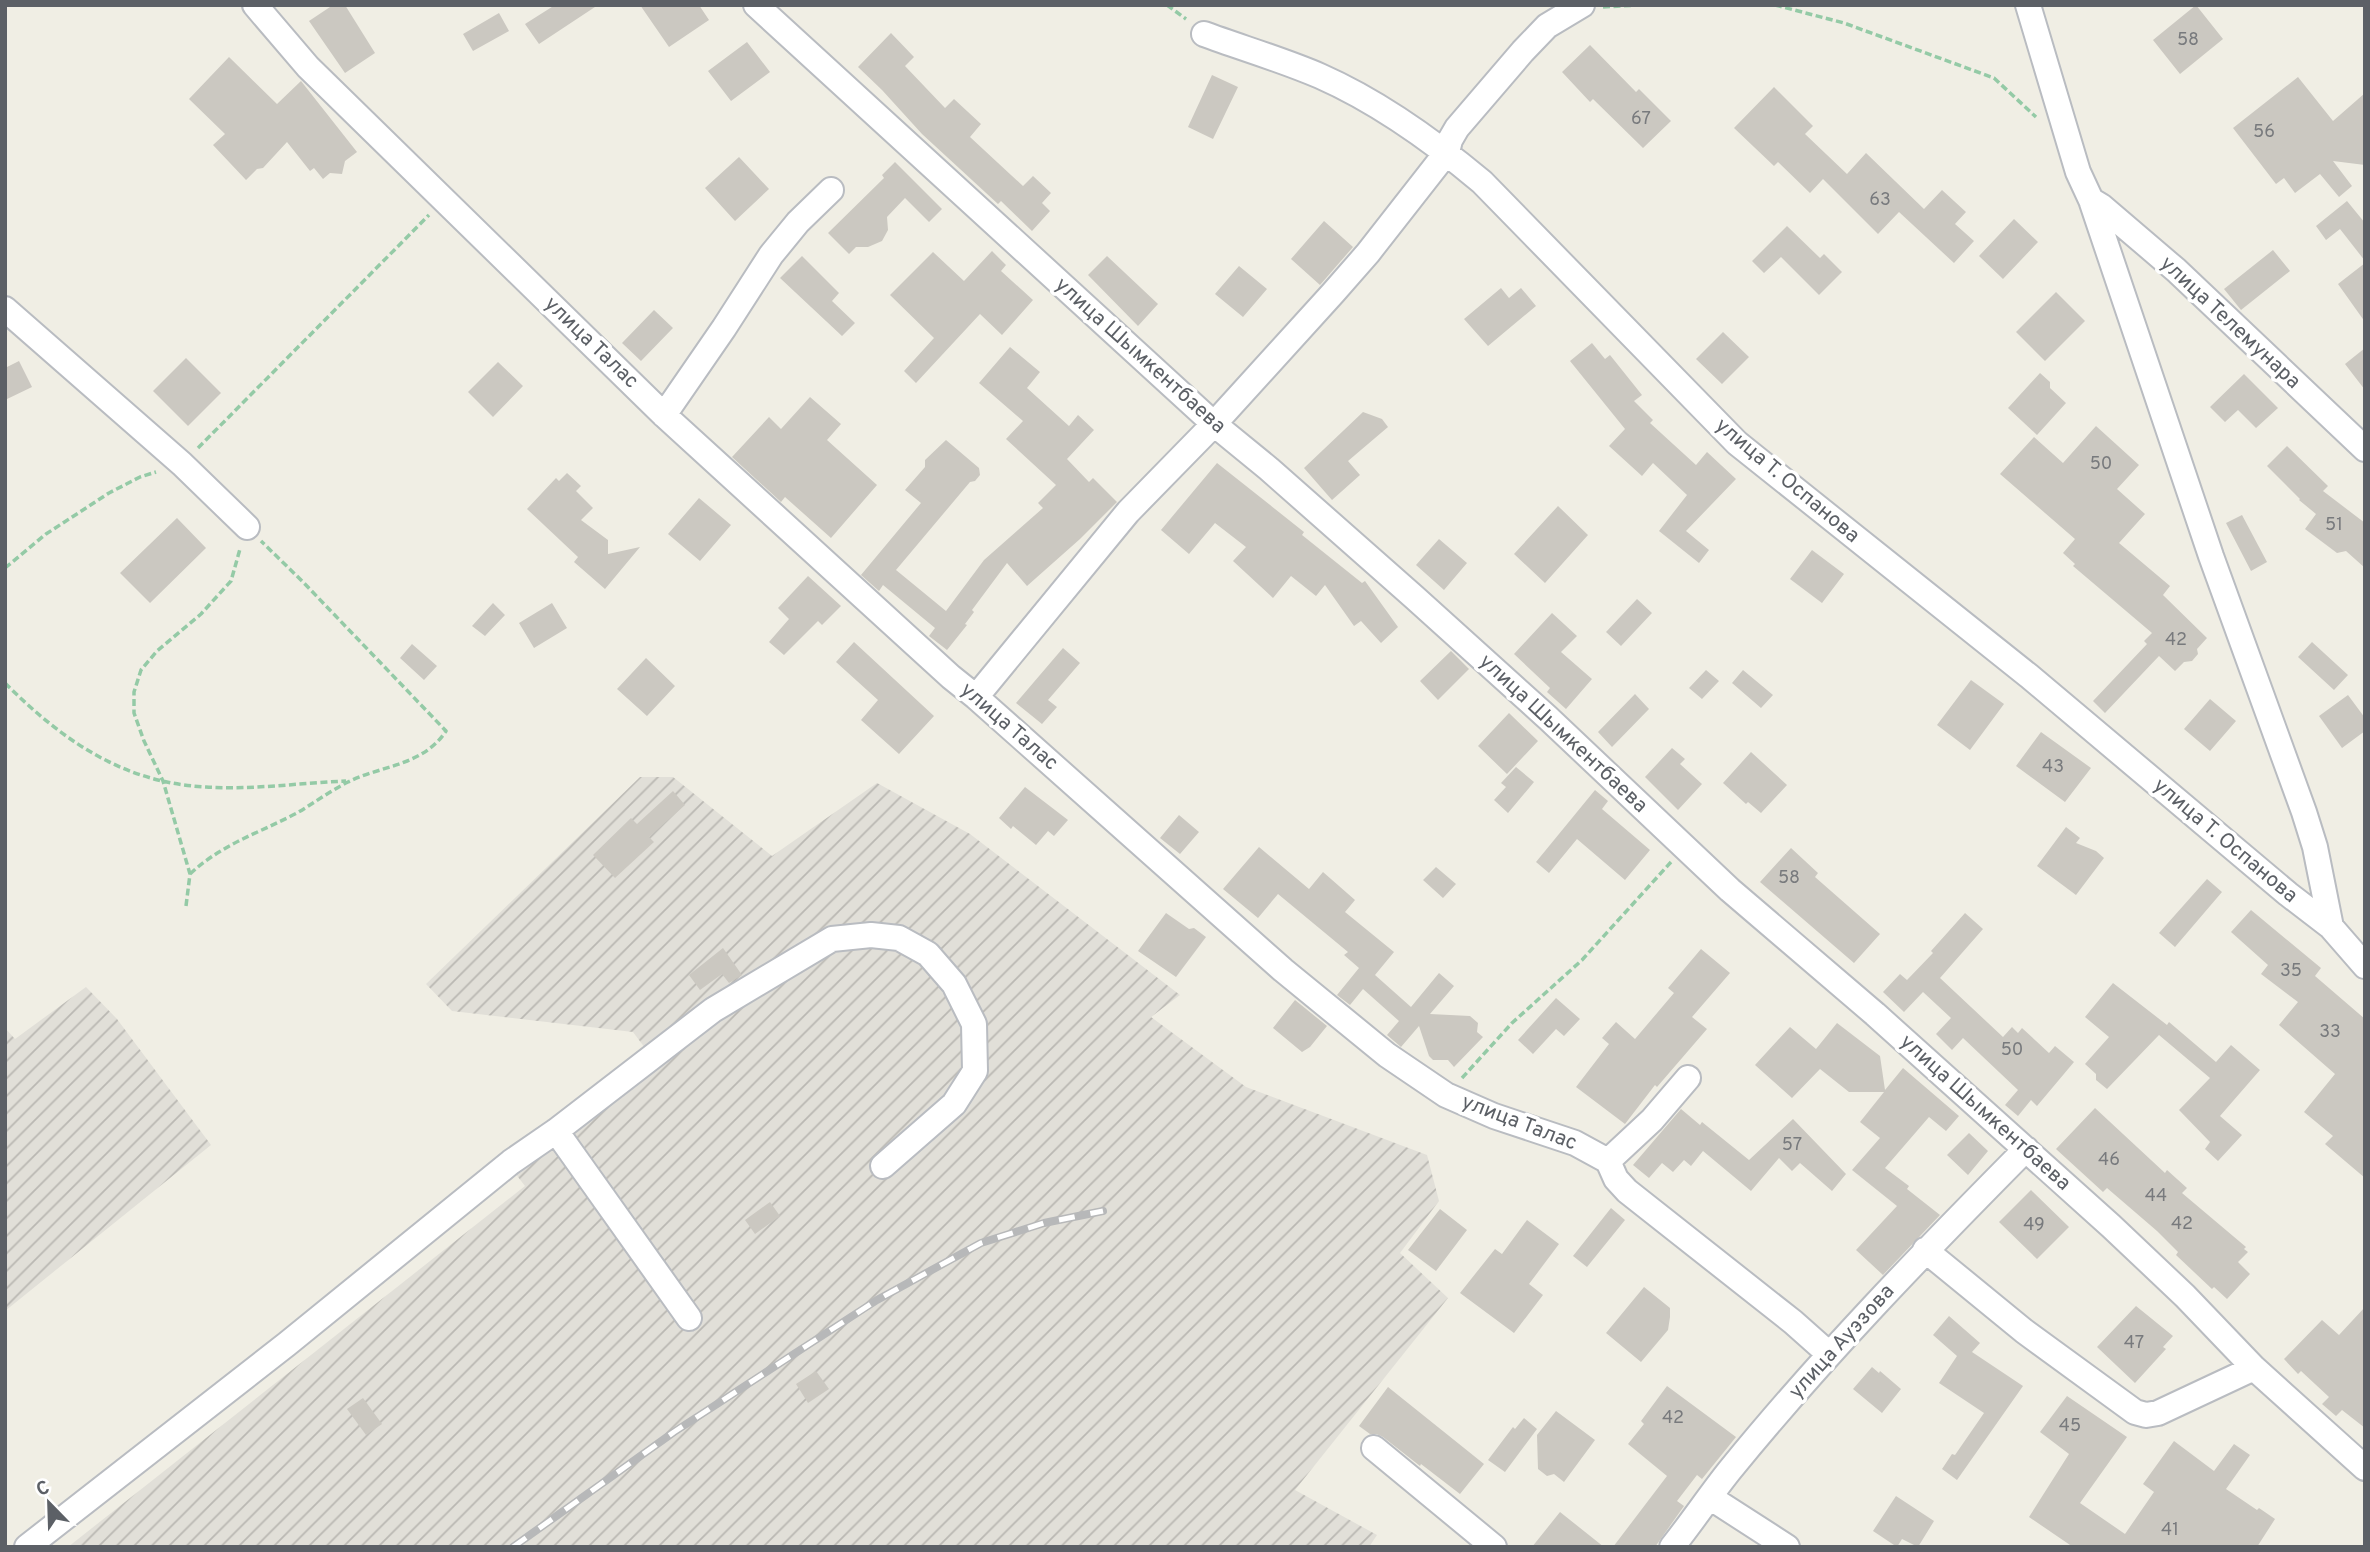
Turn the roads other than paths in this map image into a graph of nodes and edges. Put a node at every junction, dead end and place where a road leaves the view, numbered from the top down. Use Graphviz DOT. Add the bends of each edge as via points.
graph roads {
  1 [pos="255,5"];
  2 [pos="756,5"];
  3 [pos="2028,5"];
  4 [pos="1580,7"];
  5 [pos="1204,34"];
  6 [pos="1447,152"];
  7 [pos="831,190"];
  8 [pos="2091,200"];
  9 [pos="5,309"];
  10 [pos="664,415"];
  11 [pos="1214,424"];
  12 [pos="2365,449"];
  13 [pos="247,527"];
  14 [pos="976,697"];
  15 [pos="2331,927"];
  16 [pos="2365,966"];
  17 [pos="1688,1078"];
  18 [pos="556,1131"];
  19 [pos="2026,1149"];
  20 [pos="1608,1161"];
  21 [pos="883,1166"];
  22 [pos="1925,1250"];
  23 [pos="689,1318"];
  24 [pos="1829,1354"];
  25 [pos="2254,1368"];
  26 [pos="1374,1448"];
  27 [pos="2365,1468"];
  28 [pos="1711,1498"];
  29 [pos="27,1547"];
  30 [pos="1494,1547"];
  31 [pos="1672,1547"];
  32 [pos="1787,1547"];
  1 -- 10 [label="street, улица Талас" via="308,68"];
  2 -- 11 [label="street, улица Шымкентбаева"];
  3 -- 8 [label="street, улица Т. Оспанова" via="2078,172"];
  4 -- 6 [label="street" via="1548,26 1523,51 1457,128"];
  5 -- 6 [label="street, улица Т. Оспанова" via="1321,76"];
  6 -- 11 [label="street" via="1368,253"];
  6 -- 15 [label="street, улица Т. Оспанова" via="1492,191 1737,443 2029,676"];
  7 -- 10 [label="street" via="771,255"];
  8 -- 12 [label="street, улица Телемунара" via="2176,270"];
  8 -- 15 [label="street, улица Т. Оспанова" via="2211,556 2304,812"];
  9 -- 13 [label="street"];
  10 -- 14 [label="street, улица Талас"];
  11 -- 14 [label="street" via="1128,512"];
  11 -- 19 [label="street, улица Шымкентбаева" via="1548,718 1740,899"];
  14 -- 20 [label="street, улица Талас" via="1283,970 1387,1055 1446,1095 1575,1143"];
  15 -- 16 [label="street, улица Т. Оспанова"];
  17 -- 20 [label="street"];
  18 -- 21 [label="street" via="724,1003 832,939 871,935 899,938 928,954 954,984 974,1024 975,1071 954,1104"];
  18 -- 23 [label="street"];
  18 -- 29 [label="street"];
  19 -- 22 [label="street, улица Ауэзова"];
  19 -- 25 [label="street, улица Шымкентбаева" via="2185,1296"];
  20 -- 24 [label="street, улица Талас" via="1627,1191"];
  22 -- 24 [label="street, улица Ауэзова"];
  22 -- 25 [label="street" via="2134,1412 2158,1413"];
  24 -- 28 [label="street, улица Ауэзова"];
  25 -- 27 [label="street, улица Шымкентбаева"];
  26 -- 30 [label="street"];
  28 -- 31 [label="street, улица Ауэзова"];
  28 -- 32 [label="street"];
}
